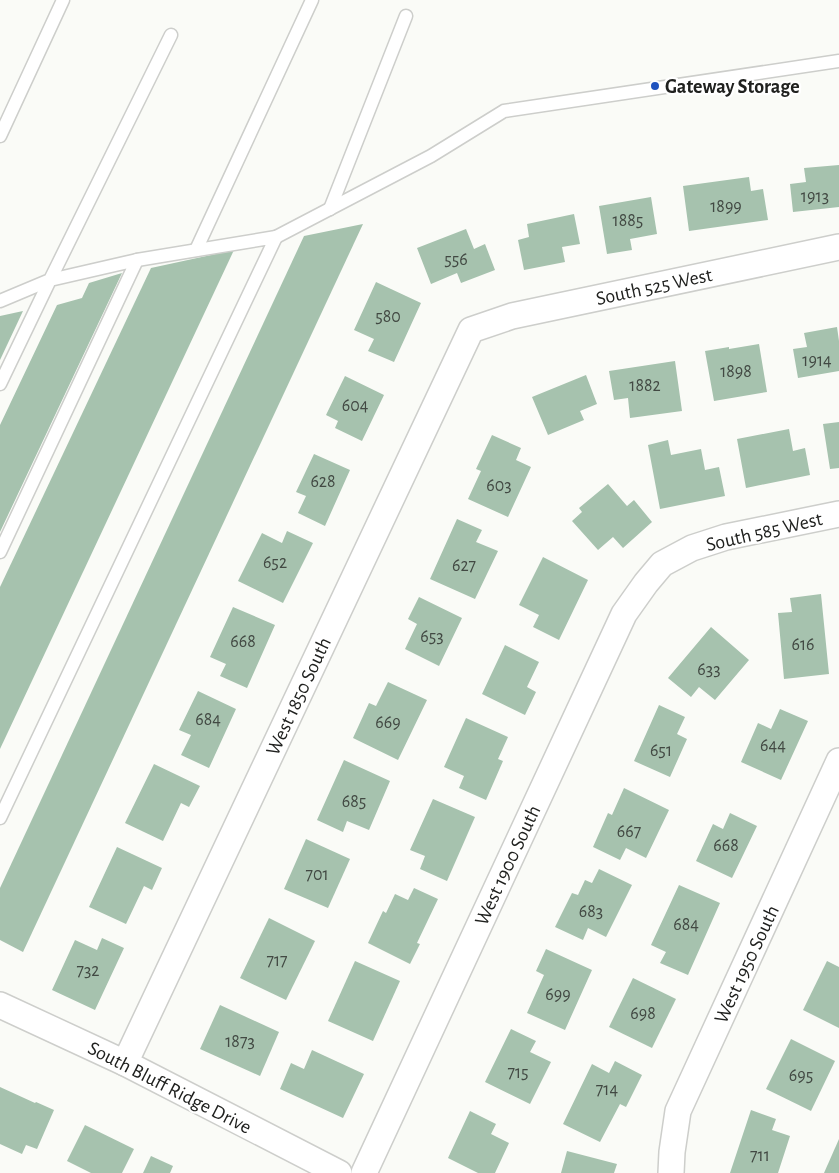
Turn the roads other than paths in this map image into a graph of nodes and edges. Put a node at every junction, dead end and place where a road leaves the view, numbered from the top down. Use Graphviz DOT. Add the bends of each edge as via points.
graph roads {
  1 [pos="64,0"];
  2 [pos="312,0"];
  3 [pos="406,16"];
  4 [pos="171,35"];
  5 [pos="839,61"];
  6 [pos="0,136"];
  7 [pos="330,209"];
  8 [pos="276,237"];
  9 [pos="839,247"];
  10 [pos="196,250"];
  11 [pos="137,260"];
  12 [pos="50,280"];
  13 [pos="0,301"];
  14 [pos="471,330"];
  15 [pos="0,384"];
  16 [pos="839,514"];
  17 [pos="0,552"];
  18 [pos="662,564"];
  19 [pos="839,761"];
  20 [pos="0,818"];
  21 [pos="0,1004"];
  22 [pos="125,1063"];
  23 [pos="339,1173"];
  24 [pos="364,1173"];
  25 [pos="671,1173"];
  1 -- 6 [label="lane"];
  2 -- 10 [label="lane"];
  3 -- 7 [label="lane"];
  4 -- 12 [label="lane"];
  5 -- 7 [label="lane" via="504,111 431,156"];
  7 -- 8 [label="lane"];
  8 -- 10 [label="lane"];
  8 -- 20 [label="lane"];
  9 -- 14 [label="street, South 525 West" via="512,316"];
  10 -- 11 [label="lane"];
  11 -- 12 [label="lane"];
  11 -- 17 [label="lane"];
  12 -- 13 [label="lane"];
  12 -- 15 [label="lane"];
  14 -- 22 [label="street, West 1850 South"];
  16 -- 18 [label="street, South 585 West" via="726,537 692,548"];
  18 -- 24 [label="street, West 1900 South" via="624,614"];
  19 -- 25 [label="street, West 1950 South" via="678,1111"];
  21 -- 22 [label="street, South Bluff Ridge Drive"];
  22 -- 23 [label="street, South Bluff Ridge Drive"];
}
